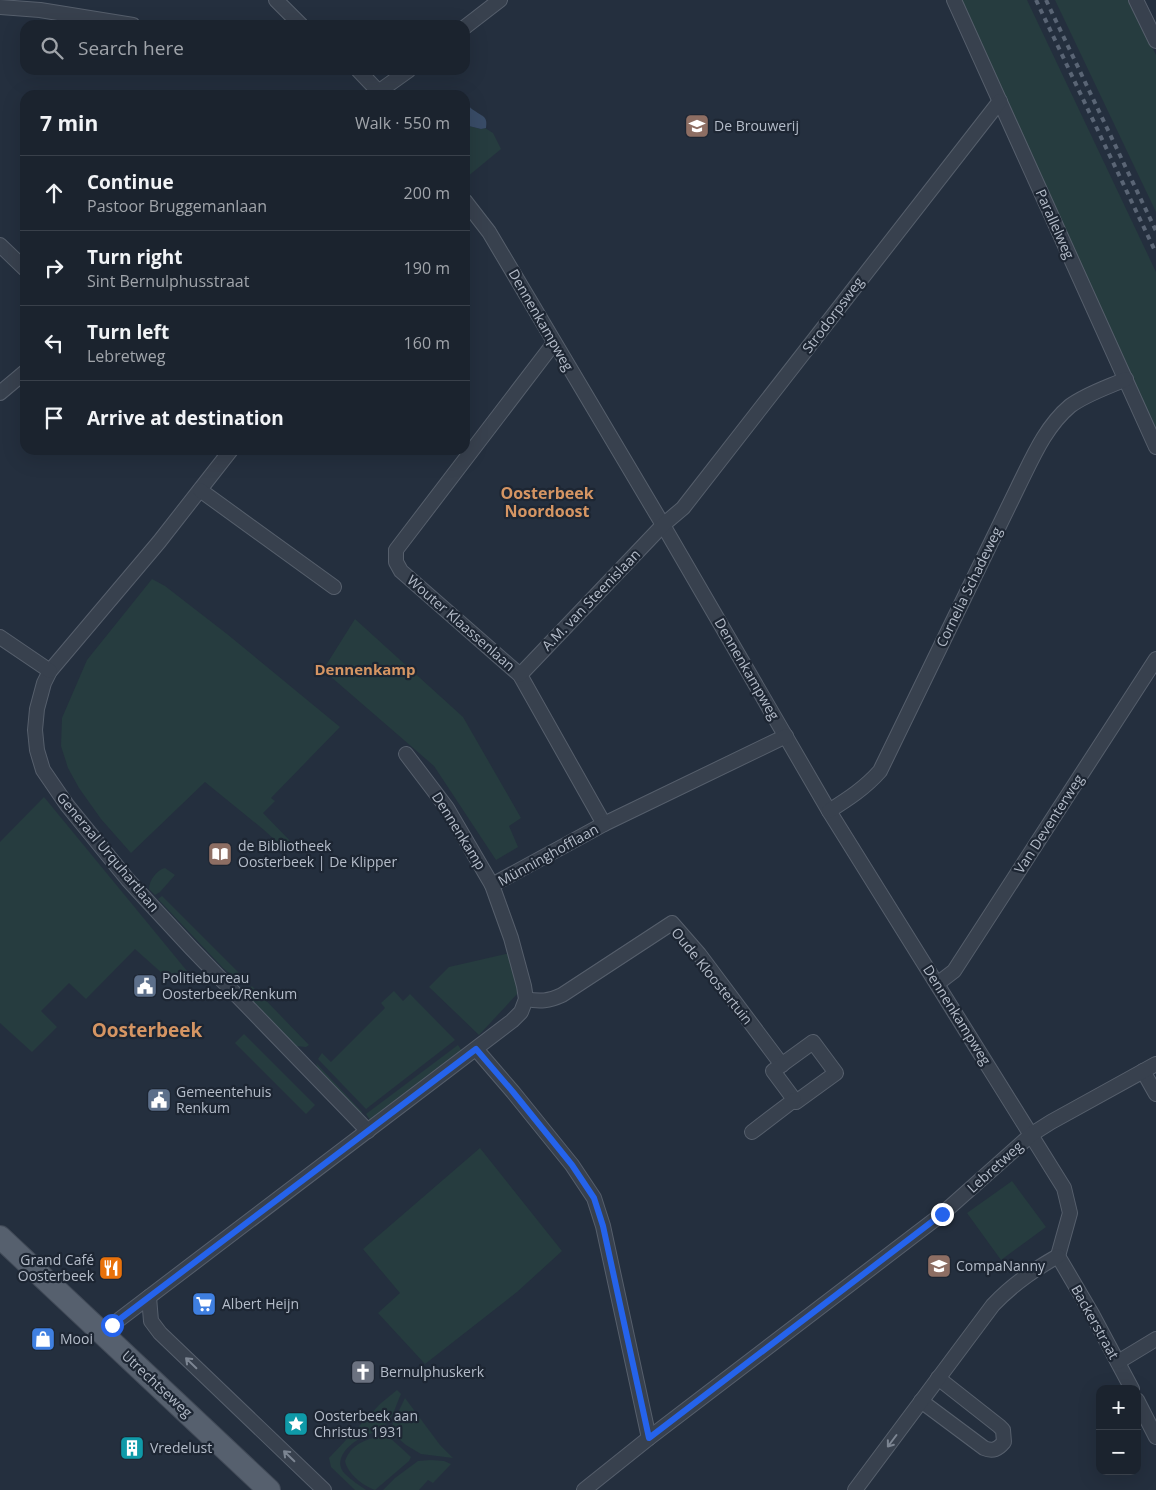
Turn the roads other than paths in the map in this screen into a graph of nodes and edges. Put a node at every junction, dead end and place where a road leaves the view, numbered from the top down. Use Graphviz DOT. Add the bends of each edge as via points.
graph roads {
  1 [pos="276,0"];
  2 [pos="500,0"];
  3 [pos="954,0"];
  4 [pos="1136,0"];
  5 [pos="0,6"];
  6 [pos="102,20"];
  7 [pos="296,20"];
  8 [pos="470,23"];
  9 [pos="1156,41"];
  10 [pos="362,75"];
  11 [pos="402,75"];
  12 [pos="374,90"];
  13 [pos="380,90"];
  14 [pos="1000,101"];
  15 [pos="470,207"];
  16 [pos="0,245"];
  17 [pos="20,264"];
  18 [pos="554,343"];
  19 [pos="20,376"];
  20 [pos="1126,379"];
  21 [pos="0,393"];
  22 [pos="1156,447"];
  23 [pos="470,453"];
  24 [pos="227,455"];
  25 [pos="469,455"];
  26 [pos="200,490"];
  27 [pos="663,525"];
  28 [pos="334,588"];
  29 [pos="0,637"];
  30 [pos="1156,659"];
  31 [pos="50,670"];
  32 [pos="520,675"];
  33 [pos="786,736"];
  34 [pos="406,754"];
  35 [pos="829,811"];
  36 [pos="604,824"];
  37 [pos="492,885"];
  38 [pos="937,984"];
  39 [pos="526,999"];
  40 [pos="476,1049"];
  41 [pos="1156,1064"];
  42 [pos="782,1065"];
  43 [pos="1143,1071"];
  44 [pos="1156,1094"];
  45 [pos="794,1100"];
  46 [pos="368,1131"];
  47 [pos="752,1132"];
  48 [pos="1032,1134"];
  49 [pos="0,1237"];
  50 [pos="1058,1256"];
  51 [pos="149,1297"];
  52 [pos="103,1334"];
  53 [pos="1156,1339"];
  54 [pos="1118,1362"];
  55 [pos="938,1378"];
  56 [pos="1130,1385"];
  57 [pos="921,1402"];
  58 [pos="1141,1408"];
  59 [pos="1156,1436"];
  60 [pos="649,1438"];
  61 [pos="269,1490"];
  62 [pos="324,1490"];
  63 [pos="584,1490"];
  64 [pos="855,1490"];
  1 -- 7 [label="street"];
  2 -- 8 [label="street"];
  3 -- 14 [label="street, Parallelweg"];
  4 -- 9 [label="street"];
  5 -- 6 [label="street"];
  10 -- 12 [label="street"];
  11 -- 13 [label="street"];
  14 -- 20 [label="street, Parallelweg"];
  14 -- 27 [label="street, Strodorpsweg" via="683,508"];
  15 -- 18 [label="street, Dennenkampweg" via="489,232"];
  16 -- 17 [label="street"];
  18 -- 23 [label="street, Wouter Klaassenlaan"];
  18 -- 27 [label="street, Dennenkampweg"];
  19 -- 21 [label="street"];
  20 -- 22 [label="street, Parallelweg"];
  20 -- 35 [label="street, Cornelia Schadeweg" via="1071,406 1053,425 1018,488 880,771 870,783"];
  24 -- 26 [label="street, Generaal Urquhartlaan"];
  25 -- 32 [label="street, Wouter Klaassenlaan" via="396,550 396,562 401,571"];
  26 -- 28 [label="street"];
  26 -- 31 [label="street, Generaal Urquhartlaan"];
  27 -- 32 [label="street, A.M. van Steenislaan"];
  27 -- 33 [label="street, Dennenkampweg"];
  29 -- 31 [label="street"];
  30 -- 38 [label="street, Van Deventerweg" via="954,971"];
  31 -- 46 [label="street, Generaal Urquhartlaan" via="37,709 35,730 43,770 67,805 184,942"];
  32 -- 36 [label="street, Wouter Klaassenlaan"];
  33 -- 35 [label="street, Dennenkampweg"];
  33 -- 36 [label="street"];
  34 -- 37 [label="street, Dennenkamp" via="447,808"];
  35 -- 38 [label="street, Dennenkampweg"];
  36 -- 37 [label="street, Münninghofflaan"];
  37 -- 39 [label="street, Münninghofflaan" via="512,938"];
  38 -- 48 [label="street, Dennenkampweg"];
  39 -- 40 [label="street" via="521,1012 512,1021"];
  39 -- 42 [label="street, Oude Kloostertuin" via="540,1002 562,995 672,923"];
  40 -- 46 [label="street"];
  40 -- 60 [label="street" via="572,1165 594,1198 603,1226"];
  41 -- 43 [label="street, Lebretweg"];
  42 -- 45 [label="street" via="773,1072"];
  42 -- 45 [label="street" via="813,1042 836,1073 796,1102"];
  43 -- 44 [label="street"];
  43 -- 48 [label="street, Lebretweg"];
  45 -- 47 [label="street"];
  46 -- 51 [label="street"];
  48 -- 50 [label="street, Dennenkampweg" via="1064,1188 1070,1213"];
  48 -- 60 [label="street, Lebretweg" via="942,1214"];
  49 -- 52 [label="main road, Utrechtseweg"];
  50 -- 54 [label="street, Backerstraat"];
  50 -- 55 [label="street" via="1033,1270 998,1300"];
  51 -- 52 [label="street"];
  62 -- 51 [label="street, one-way" via="160,1333 151,1321"];
  52 -- 61 [label="main road, Utrechtseweg"];
  53 -- 54 [label="street"];
  54 -- 56 [label="street, Backerstraat"];
  55 -- 57 [label="street"];
  55 -- 57 [label="street" via="999,1426 1003,1430 1004,1442 994,1450 984,1448"];
  57 -- 64 [label="street, one-way"];
  58 -- 59 [label="street"];
  60 -- 63 [label="street, Lebretweg"];
}
